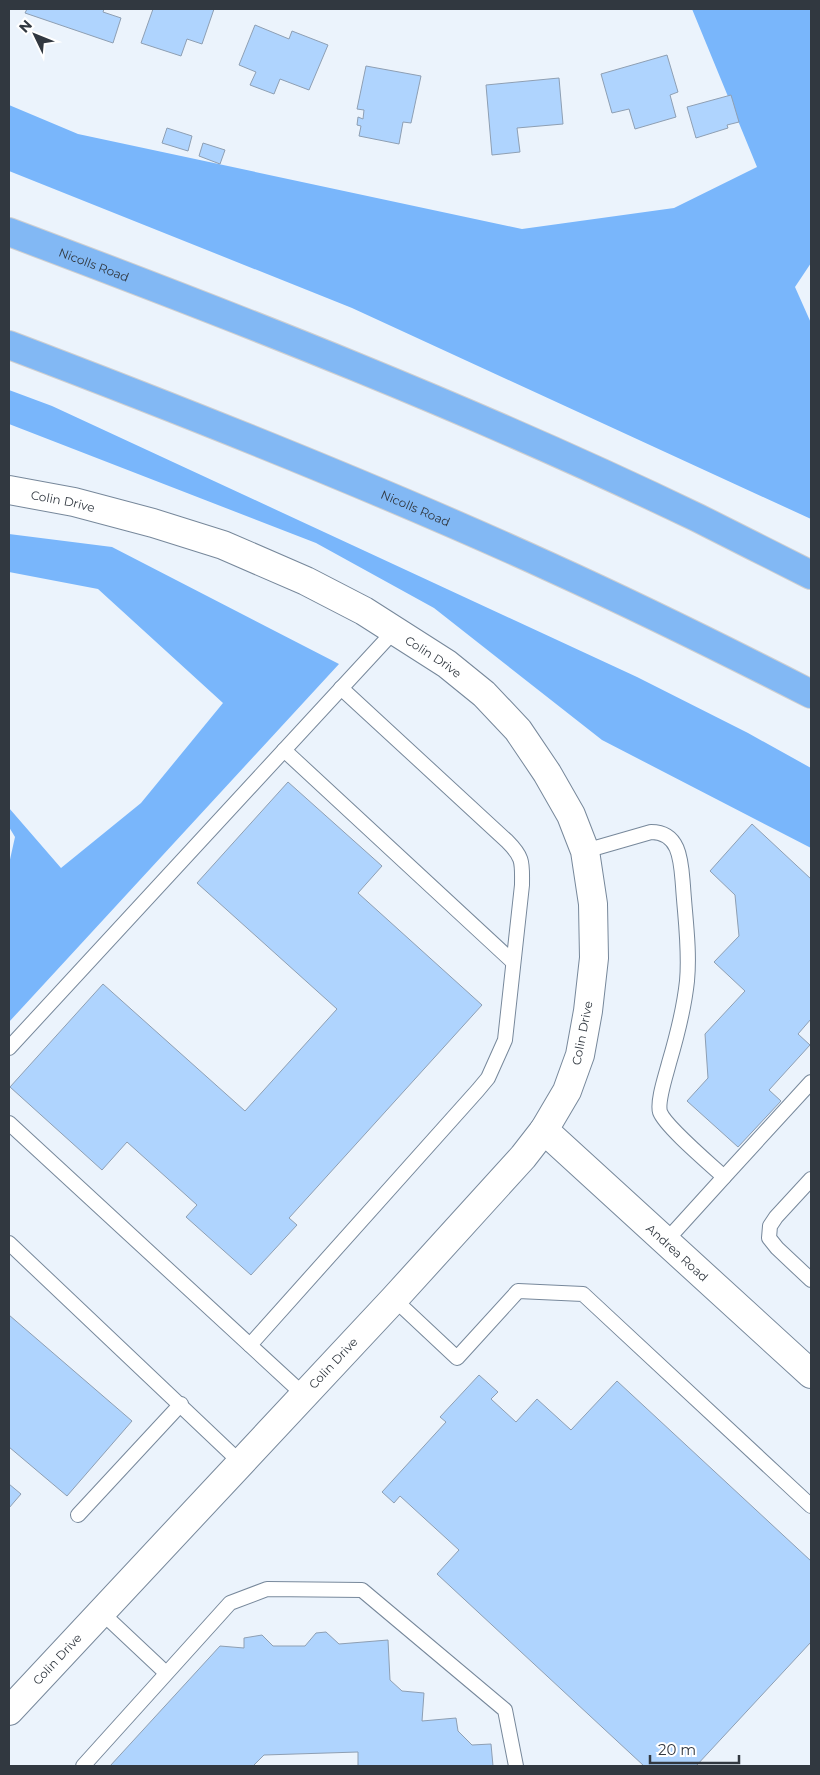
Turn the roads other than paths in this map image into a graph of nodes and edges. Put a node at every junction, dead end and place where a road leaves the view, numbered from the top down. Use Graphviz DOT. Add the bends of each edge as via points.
graph roads {
  1 [pos="9,232"];
  2 [pos="9,345"];
  3 [pos="9,490"];
  4 [pos="811,575"];
  5 [pos="395,630"];
  6 [pos="342,688"];
  7 [pos="811,694"];
  8 [pos="284,750"];
  9 [pos="585,851"];
  10 [pos="513,962"];
  11 [pos="9,1048"];
  12 [pos="811,1082"];
  13 [pos="9,1123"];
  14 [pos="544,1130"];
  15 [pos="724,1177"];
  16 [pos="811,1179"];
  17 [pos="665,1242"];
  18 [pos="9,1243"];
  19 [pos="811,1280"];
  20 [pos="394,1298"];
  21 [pos="250,1345"];
  22 [pos="811,1374"];
  23 [pos="304,1394"];
  24 [pos="181,1404"];
  25 [pos="240,1462"];
  26 [pos="811,1506"];
  27 [pos="78,1515"];
  28 [pos="100,1611"];
  29 [pos="166,1673"];
  30 [pos="9,1711"];
  31 [pos="83,1766"];
  32 [pos="516,1766"];
  1 -- 4 [label="highway, Nicolls Road" via="397,384 697,518"];
  2 -- 7 [label="highway, Nicolls Road" via="252,439 400,501 691,633"];
  3 -- 5 [label="street, Colin Drive" via="74,502 224,545 306,581"];
  5 -- 6 [label="lane"];
  5 -- 9 [label="street, Colin Drive" via="447,664 484,694 518,730 571,815"];
  6 -- 8 [label="lane"];
  6 -- 10 [label="lane" via="516,850 522,861 522,886"];
  8 -- 10 [label="lane"];
  8 -- 11 [label="lane"];
  9 -- 14 [label="street, Colin Drive" via="593,904 594,958 588,1011 580,1055 567,1091"];
  9 -- 15 [label="lane" via="651,832 671,838 678,850 687,938 687,981 660,1111 668,1124"];
  10 -- 21 [label="lane" via="505,1040 488,1078"];
  12 -- 15 [label="lane"];
  13 -- 21 [label="lane"];
  14 -- 17 [label="street, Andrea Road"];
  14 -- 20 [label="street, Colin Drive"];
  15 -- 17 [label="lane"];
  16 -- 19 [label="lane" via="776,1217 770,1226 769,1238"];
  17 -- 22 [label="street, Andrea Road"];
  18 -- 24 [label="lane"];
  20 -- 23 [label="street, Colin Drive"];
  20 -- 26 [label="lane" via="457,1358 518,1291 583,1294"];
  21 -- 23 [label="lane"];
  23 -- 25 [label="street, Colin Drive"];
  24 -- 25 [label="lane"];
  24 -- 27 [label="lane"];
  25 -- 28 [label="street, Colin Drive"];
  28 -- 29 [label="lane"];
  28 -- 30 [label="street, Colin Drive"];
  29 -- 31 [label="lane"];
  29 -- 32 [label="lane" via="230,1603 267,1589 362,1590 505,1710"];
}
